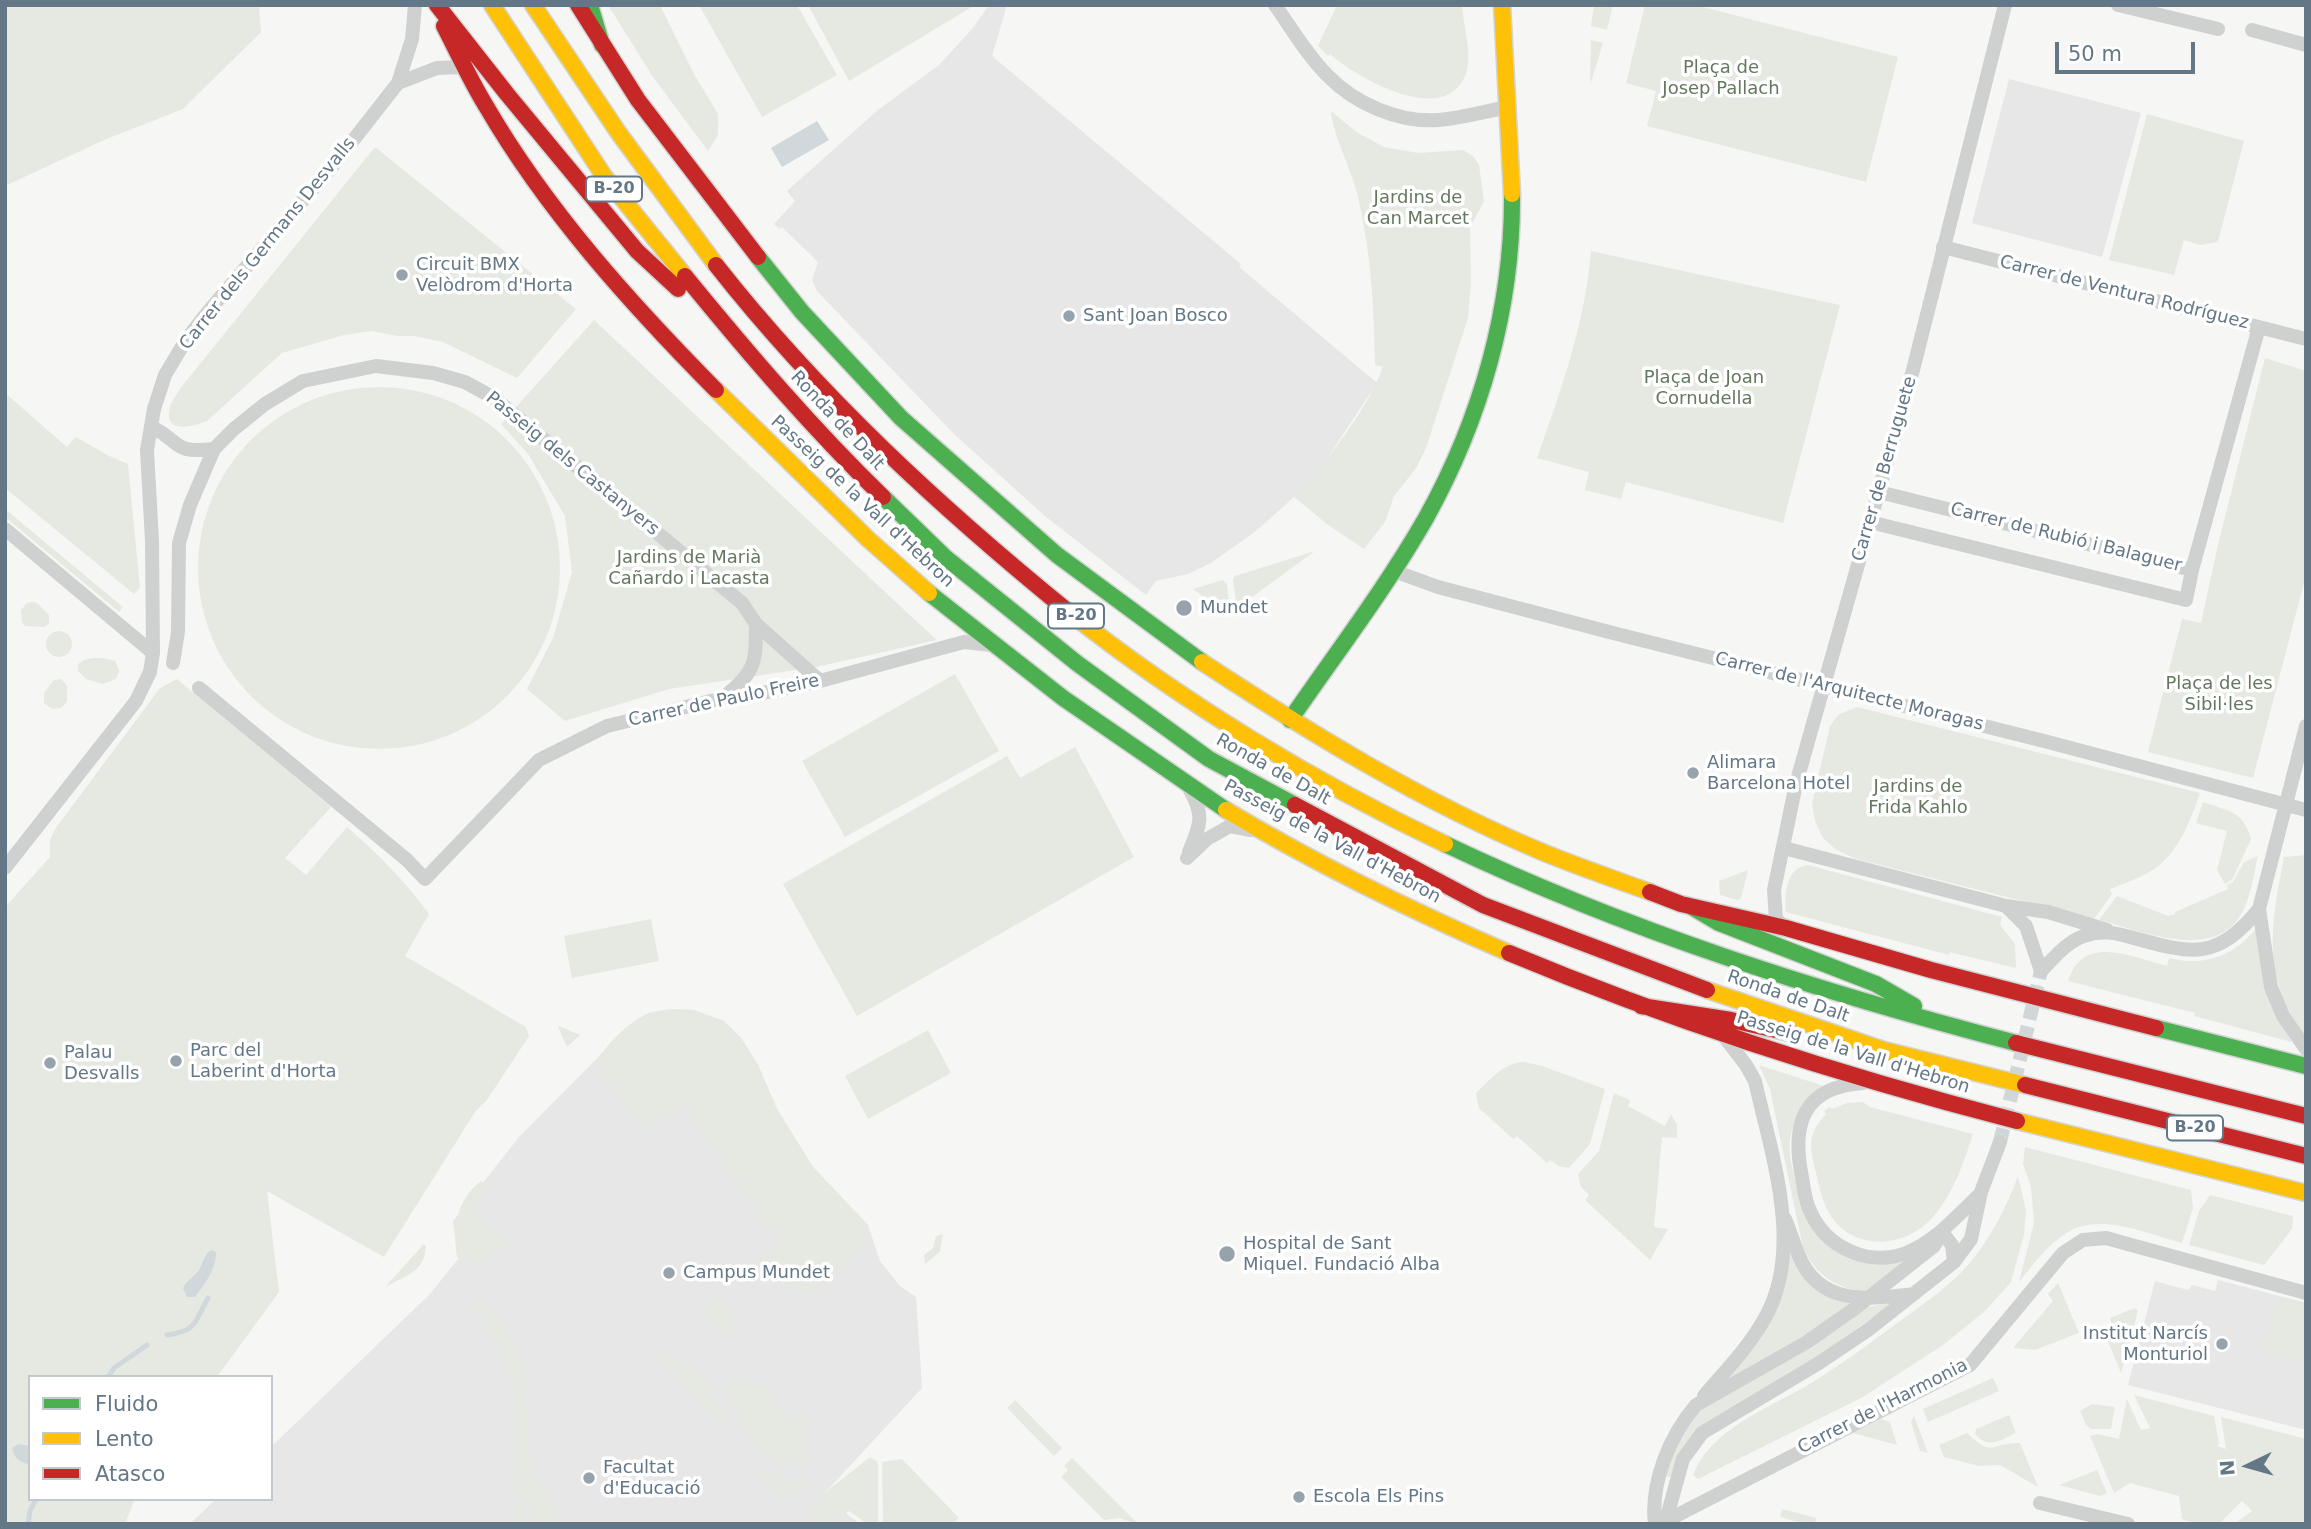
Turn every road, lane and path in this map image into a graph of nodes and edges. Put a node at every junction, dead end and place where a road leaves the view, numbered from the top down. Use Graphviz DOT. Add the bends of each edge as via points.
graph roads {
  1 [pos="415,5"];
  2 [pos="435,5"];
  3 [pos="492,5"];
  4 [pos="533,5"];
  5 [pos="578,5"];
  6 [pos="590,5"];
  7 [pos="1275,5"];
  8 [pos="1502,5"];
  9 [pos="2005,5"];
  10 [pos="2118,5"];
  11 [pos="2218,29"];
  12 [pos="2252,30"];
  13 [pos="602,45"];
  14 [pos="2306,45"];
  15 [pos="464,67"];
  16 [pos="395,89"];
  17 [pos="1509,107"];
  18 [pos="1943,247"];
  19 [pos="2259,327"];
  20 [pos="2306,339"];
  21 [pos="754,361"];
  22 [pos="152,427"];
  23 [pos="214,449"];
  24 [pos="1879,492"];
  25 [pos="1870,522"];
  26 [pos="5,529"];
  27 [pos="2192,570"];
  28 [pos="1394,571"];
  29 [pos="756,624"];
  30 [pos="993,645"];
  31 [pos="153,653"];
  32 [pos="173,663"];
  33 [pos="820,681"];
  34 [pos="1824,686"];
  35 [pos="199,688"];
  36 [pos="723,698"];
  37 [pos="1290,720"];
  38 [pos="2306,726"];
  39 [pos="1187,786"];
  40 [pos="2286,805"];
  41 [pos="2306,810"];
  42 [pos="1263,832"];
  43 [pos="1784,848"];
  44 [pos="5,868"];
  45 [pos="2006,906"];
  46 [pos="1692,907"];
  47 [pos="2259,909"];
  48 [pos="1786,928"];
  49 [pos="2113,933"];
  50 [pos="1641,1006"];
  51 [pos="1946,1024"];
  52 [pos="1721,1033"];
  53 [pos="1884,1049"];
  54 [pos="2306,1049"];
  55 [pos="2306,1066"];
  56 [pos="1875,1083"];
  57 [pos="2306,1115"];
  58 [pos="2000,1142"];
  59 [pos="2306,1156"];
  60 [pos="1982,1192"];
  61 [pos="2306,1193"];
  62 [pos="1783,1213"];
  63 [pos="1942,1232"];
  64 [pos="1954,1262"];
  65 [pos="2306,1293"];
  66 [pos="1916,1294"];
  67 [pos="1866,1299"];
  68 [pos="1696,1405"];
  69 [pos="2039,1503"];
  70 [pos="1660,1522"];
  71 [pos="2127,1524"];
  1 -- 16 [label="street, Carrer dels Germans Desvalls" via="412,39"];
  2 -- 15 [label="main road, Passeig de la Vall d'Hebron"];
  2 -- 21 [label="main road" via="637,251"];
  3 -- 21 [label="main road, Ronda de Dalt / B-20" via="604,176"];
  4 -- 51 [label="main road, Ronda de Dalt / B-20" via="686,226 808,373 963,525 1058,603 1184,696 1376,811 1490,866 1712,954"];
  5 -- 13 [label="main road"];
  6 -- 13 [label="main road"];
  7 -- 17 [label="street" via="1327,76 1354,97 1386,112 1439,120"];
  8 -- 17 [label="main road"];
  9 -- 18 [label="street, Carrer de Berruguete"];
  10 -- 11 [label="street"];
  12 -- 14 [label="street"];
  13 -- 37 [label="main road" via="717,206 802,312 901,418 1057,555 1185,652"];
  15 -- 16 [label="street, Carrer dels Germans Desvalls" via="437,68"];
  15 -- 30 [label="main road, Passeig de la Vall d'Hebron" via="542,190 701,378 892,562"];
  16 -- 22 [label="street, Carrer dels Germans Desvalls" via="186,340 165,375"];
  17 -- 28 [label="main road" via="1511,228 1503,302 1488,369 1462,445"];
  18 -- 19 [label="street, Carrer de Ventura Rodríguez"];
  18 -- 24 [label="street, Carrer de Berruguete"];
  19 -- 20 [label="street, Carrer de Ventura Rodríguez"];
  19 -- 27 [label="street"];
  21 -- 53 [label="main road, Ronda de Dalt / B-20" via="850,465 946,558 1078,664 1209,759 1483,905 1666,976"];
  22 -- 23 [label="street" via="186,450"];
  22 -- 31 [label="street, Carrer dels Germans Desvalls" via="147,450"];
  23 -- 29 [label="street, Passeig dels Castanyers" via="265,404 303,381 376,366 465,382 494,398 669,541 743,603"];
  23 -- 32 [label="street, Passeig dels Castanyers" via="179,543"];
  24 -- 25 [label="street, Carrer de Berruguete"];
  24 -- 27 [label="street, Carrer de Rubió i Balaguer"];
  25 -- 27 [label="street, Carrer de Rubió i Balaguer" via="2186,600"];
  25 -- 34 [label="street, Carrer de Berruguete"];
  26 -- 31 [label="street"];
  28 -- 34 [label="street, Carrer de l'Arquitecte Moragas" via="1438,587"];
  28 -- 37 [label="main road"];
  29 -- 33 [label="street, Passeig dels Castanyers"];
  29 -- 36 [label="street" via="756,654 747,678"];
  30 -- 33 [label="street, Carrer de Paulo Freire" via="964,642"];
  30 -- 39 [label="main road, Passeig de la Vall d'Hebron"];
  31 -- 44 [label="street, Carrer dels Germans Desvalls" via="150,672 136,701"];
  33 -- 36 [label="street, Carrer de Paulo Freire"];
  34 -- 40 [label="street, Carrer de l'Arquitecte Moragas"];
  34 -- 43 [label="street, Carrer de Berruguete" via="1796,784"];
  35 -- 36 [label="street, Carrer de Paulo Freire" via="425,879 539,760 607,726"];
  37 -- 46 [label="main road" via="1380,772 1540,851"];
  38 -- 40 [label="street"];
  39 -- 42 [label="main road, Passeig de la Vall d'Hebron"];
  39 -- 42 [label="street" via="1201,809 1187,858 1230,826"];
  40 -- 41 [label="street, Carrer de l'Arquitecte Moragas"];
  40 -- 47 [label="street"];
  42 -- 50 [label="main road, Passeig de la Vall d'Hebron" via="1427,916"];
  43 -- 45 [label="street"];
  43 -- 48 [label="street, Carrer de Berruguete" via="1774,912"];
  45 -- 49 [label="street" via="2048,912"];
  45 -- 49 [label="street" via="2026,926 2041,971 2077,939"];
  46 -- 48 [label="main road"];
  46 -- 51 [label="main road" via="1719,923 1876,984"];
  47 -- 49 [label="street" via="2240,932 2209,948 2175,949"];
  47 -- 54 [label="street" via="2271,987 2283,1016"];
  48 -- 55 [label="main road"];
  50 -- 52 [label="main road, Passeig de la Vall d'Hebron"];
  50 -- 53 [label="main road"];
  51 -- 57 [label="main road, Ronda de Dalt / B-20"];
  52 -- 56 [label="main road, Passeig de la Vall d'Hebron"];
  52 -- 62 [label="street" via="1755,1081"];
  53 -- 59 [label="main road, Ronda de Dalt / B-20"];
  56 -- 61 [label="main road, Passeig de la Vall d'Hebron"];
  56 -- 63 [label="street" via="1845,1084 1828,1092 1802,1118 1796,1144 1807,1205 1826,1235 1859,1255 1884,1258 1908,1252"];
  58 -- 60 [label="street"];
  60 -- 63 [label="street"];
  60 -- 64 [label="street" via="1971,1239"];
  62 -- 67 [label="street" via="1799,1256 1814,1278 1835,1292"];
  62 -- 68 [label="street" via="1782,1270 1773,1303 1752,1338"];
  63 -- 64 [label="street" via="1952,1245"];
  63 -- 67 [label="street" via="1934,1246"];
  64 -- 66 [label="street"];
  65 -- 70 [label="street, Carrer de l'Harmonia" via="2106,1238 2083,1240 2063,1253 1970,1365"];
  66 -- 67 [label="street"];
  66 -- 70 [label="street" via="1819,1363 1702,1433 1683,1459"];
  67 -- 68 [label="street" via="1807,1342"];
  68 -- 70 [label="street" via="1669,1445 1653,1508"];
  69 -- 71 [label="street"];
}
